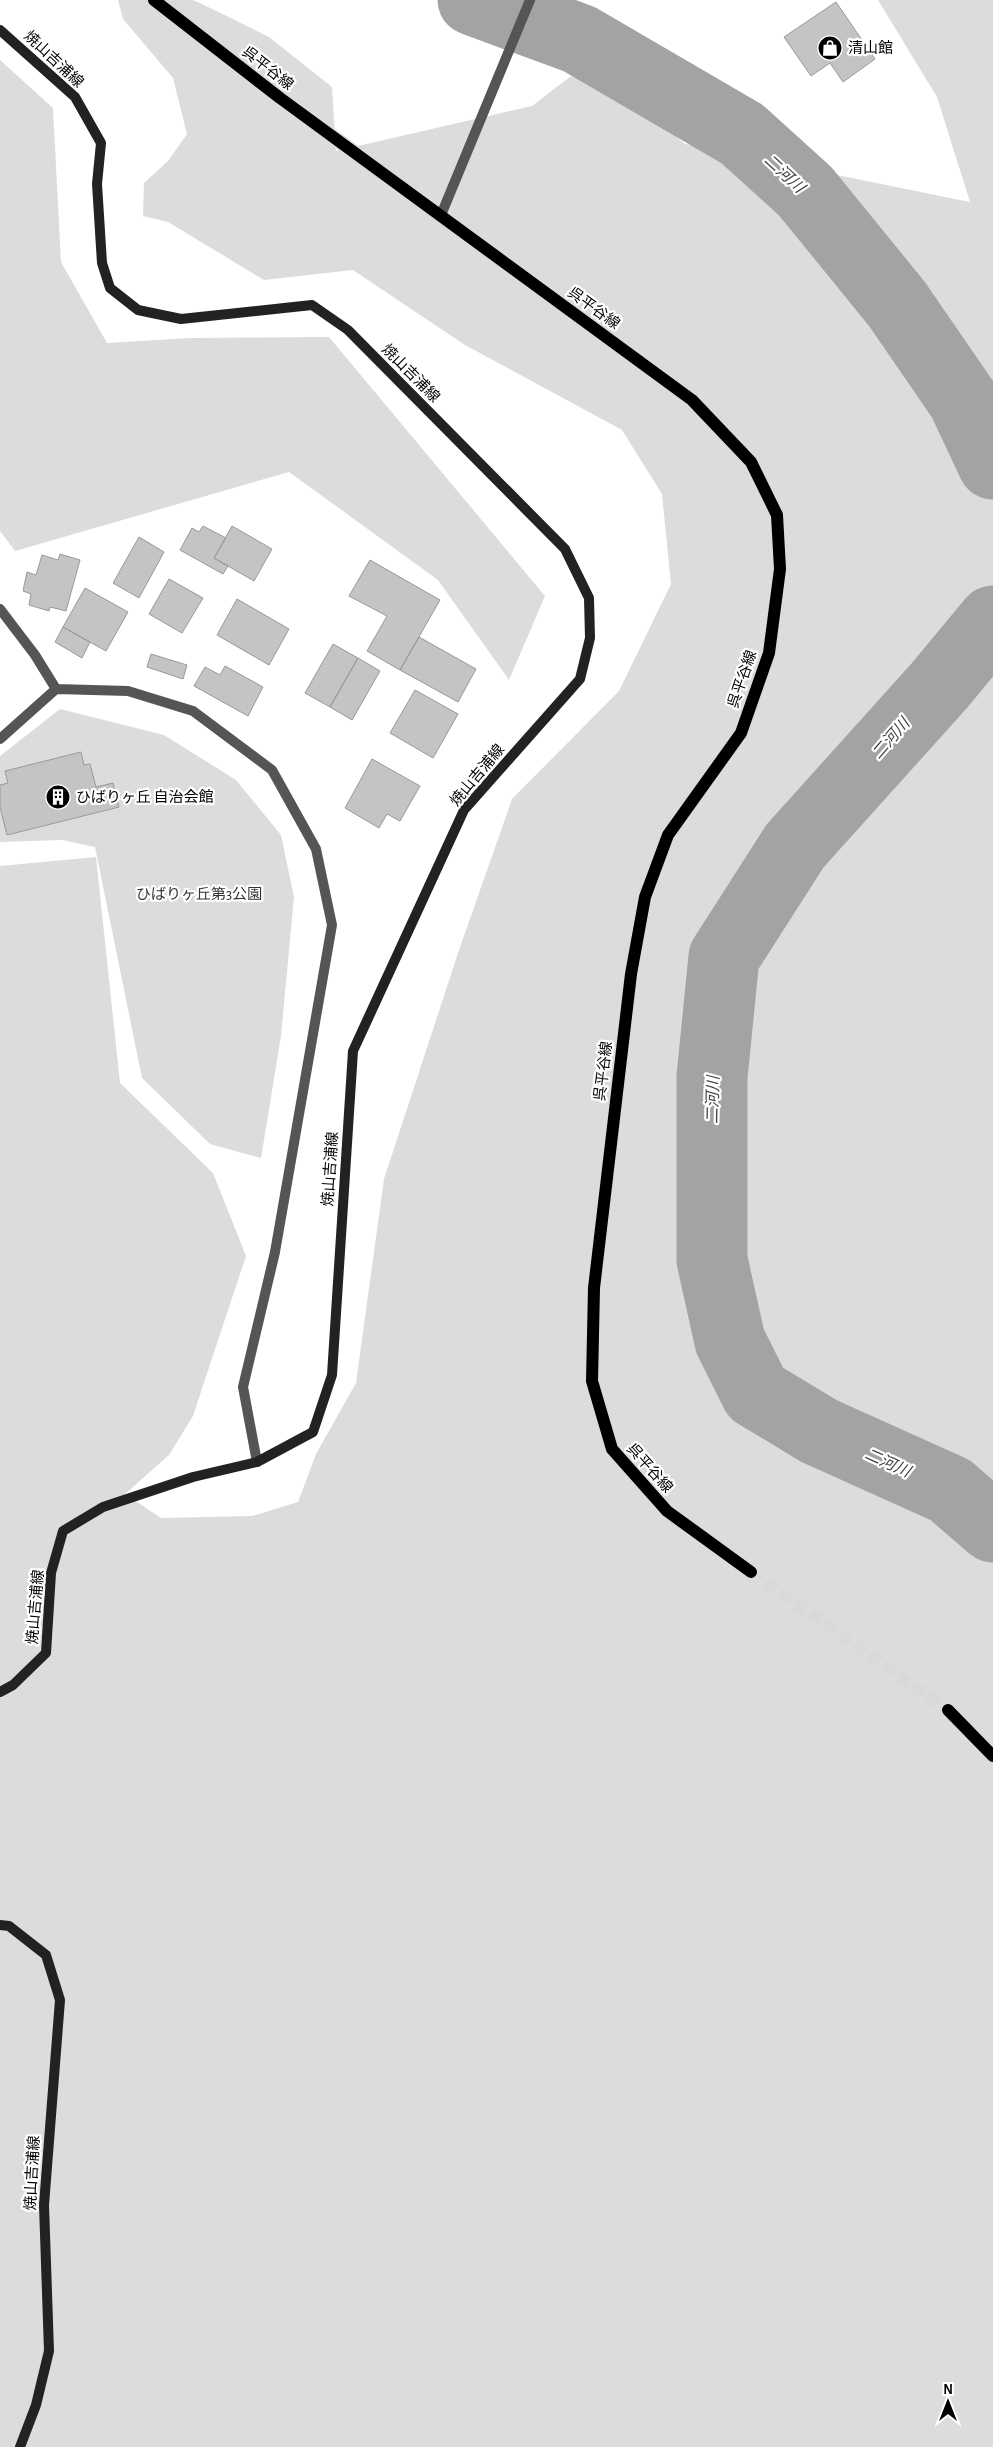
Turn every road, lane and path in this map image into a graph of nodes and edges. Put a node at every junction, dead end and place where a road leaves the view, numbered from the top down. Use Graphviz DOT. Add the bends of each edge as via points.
graph roads {
  1 [pos="154,0"];
  2 [pos="530,0"];
  3 [pos="0,30"];
  4 [pos="440,215"];
  5 [pos="0,609"];
  6 [pos="56,689"];
  7 [pos="0,739"];
  8 [pos="257,1462"];
  9 [pos="751,1572"];
  10 [pos="0,1692"];
  11 [pos="948,1710"];
  12 [pos="993,1756"];
  13 [pos="0,1925"];
  14 [pos="20,2447"];
  1 -- 4 [label="main road, 呉平谷線" via="280,98"];
  2 -- 4 [label="street"];
  3 -- 8 [label="main road, 焼山吉浦線" via="75,97 101,143 98,194 102,262 110,288 138,310 181,319 312,305 348,330 565,549 589,598 590,638 580,679 464,810 353,1051 332,1375 313,1432"];
  4 -- 9 [label="main road, 呉平谷線" via="692,400 751,462 777,515 780,569 769,653 741,733 668,835 646,897 631,974 594,1288 592,1380 612,1449 667,1511"];
  5 -- 6 [label="street"];
  6 -- 7 [label="street"];
  6 -- 8 [label="street" via="128,691 193,710 272,770 316,849 332,925 275,1252 243,1387"];
  8 -- 10 [label="main road, 焼山吉浦線" via="193,1476 103,1507 63,1531 51,1573 46,1653 13,1685"];
  11 -- 12 [label="main road"];
  13 -- 14 [label="main road, 焼山吉浦線" via="9,1926 46,1954 60,2000 44,2205 49,2351 36,2405"];
}
